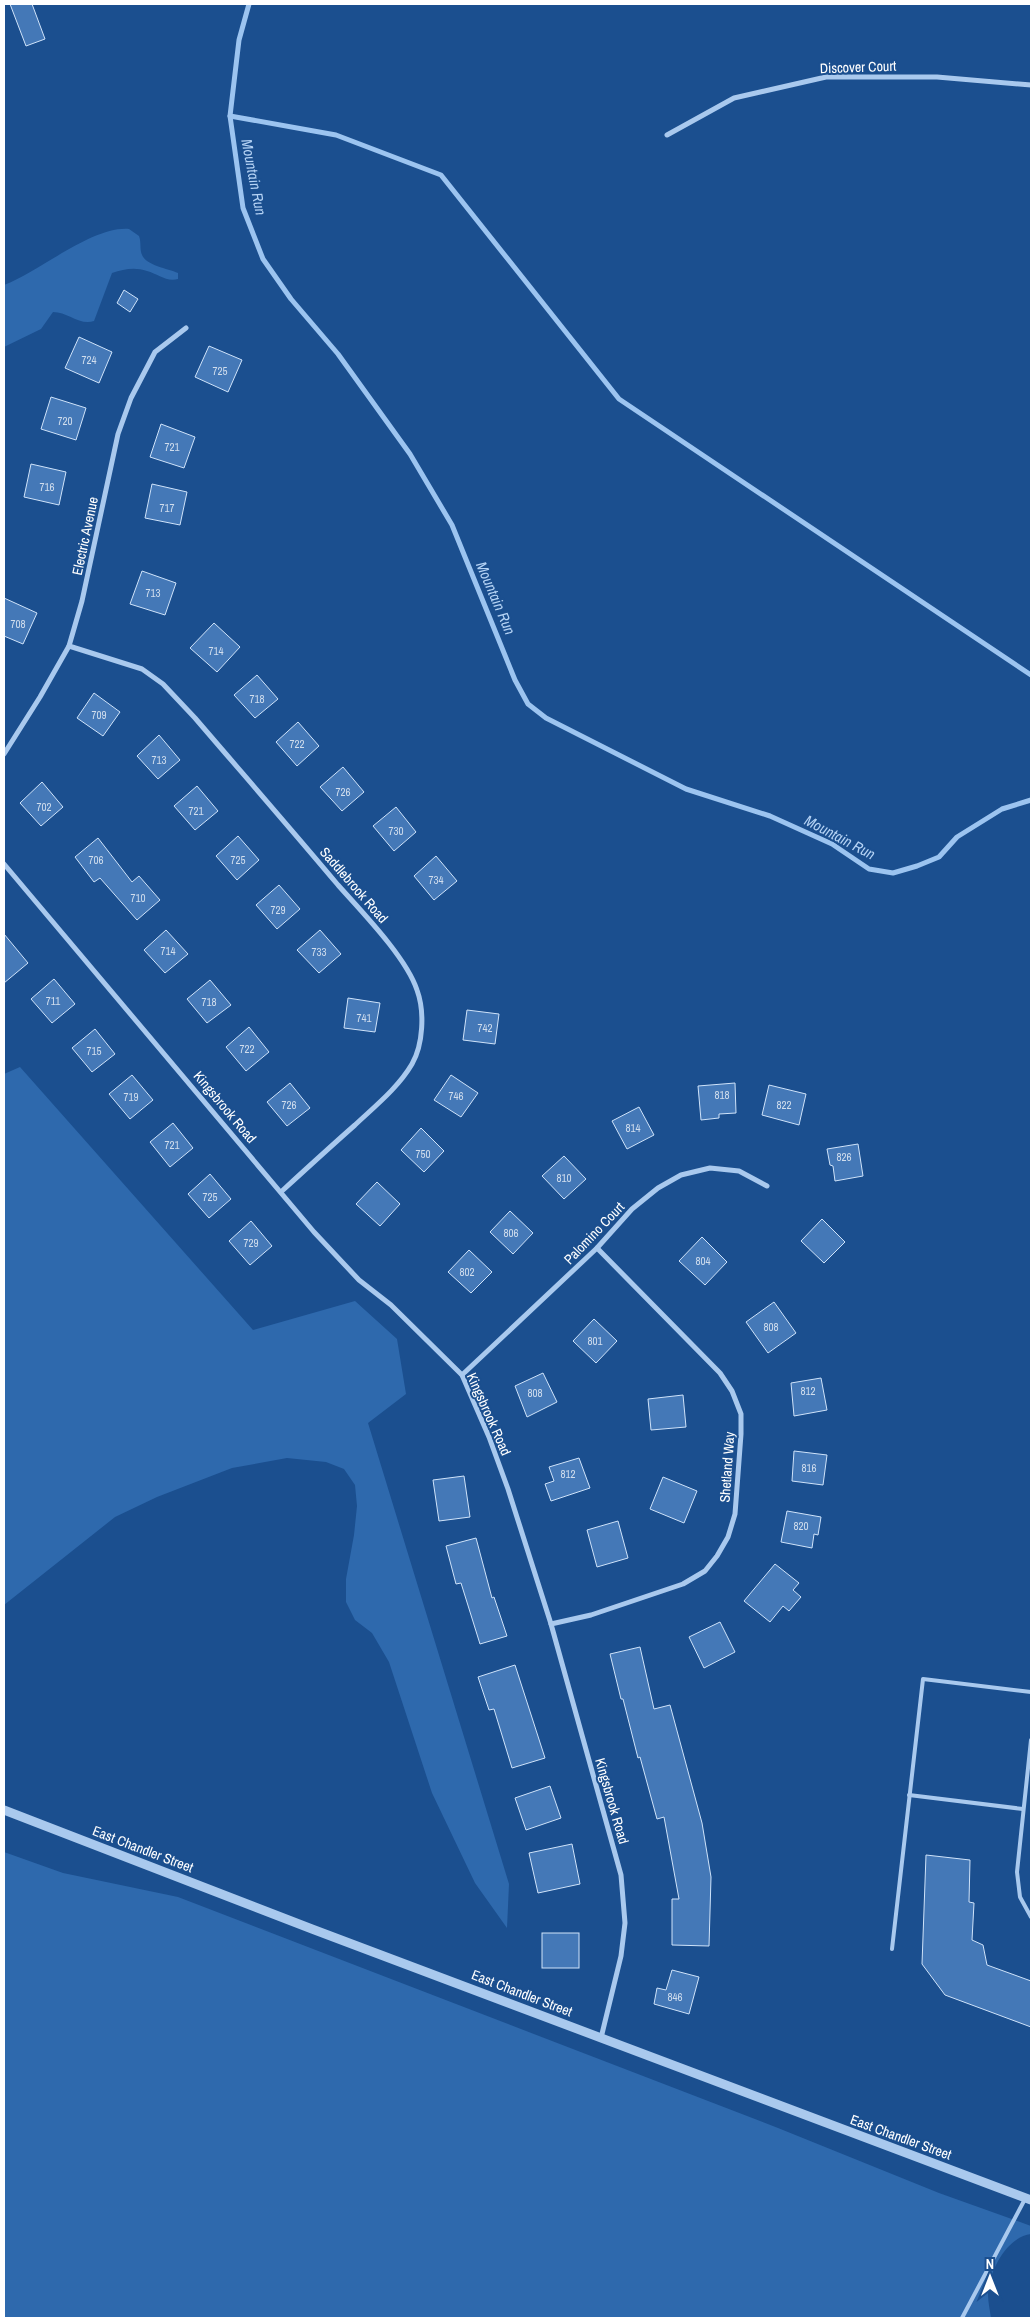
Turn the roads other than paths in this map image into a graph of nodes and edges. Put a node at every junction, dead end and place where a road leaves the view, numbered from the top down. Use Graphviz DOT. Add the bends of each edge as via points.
graph roads {
  1 [pos="1031,85"];
  2 [pos="667,135"];
  3 [pos="186,328"];
  4 [pos="69,646"];
  5 [pos="4,754"];
  6 [pos="4,864"];
  7 [pos="767,1186"];
  8 [pos="282,1191"];
  9 [pos="597,1248"];
  10 [pos="462,1375"];
  11 [pos="551,1624"];
  12 [pos="1031,1692"];
  13 [pos="1031,1740"];
  14 [pos="909,1795"];
  15 [pos="1023,1809"];
  16 [pos="4,1810"];
  17 [pos="1031,1917"];
  18 [pos="892,1950"];
  19 [pos="601,2038"];
  20 [pos="1028,2199"];
  21 [pos="962,2318"];
  1 -- 2 [label="street, Discover Court" via="937,77 826,77 734,98"];
  3 -- 4 [label="street, Electric Avenue" via="155,352 131,398 118,434"];
  4 -- 5 [label="street, Electric Avenue"];
  4 -- 8 [label="street, Saddlebrook Road" via="142,669 163,684 380,933 418,991 422,1022 412,1064 370,1111"];
  6 -- 8 [label="street, Kingsbrook Road"];
  7 -- 9 [label="street, Palomino Court" via="739,1170 710,1168 681,1175 632,1209"];
  8 -- 10 [label="street, Kingsbrook Road" via="314,1232 359,1280 392,1305"];
  9 -- 10 [label="street, Palomino Court"];
  9 -- 11 [label="street, Shetland Way" via="720,1373 732,1391 742,1414 735,1514 728,1537 705,1571 683,1584"];
  10 -- 11 [label="street, Kingsbrook Road" via="508,1489"];
  11 -- 19 [label="street, Kingsbrook Road" via="621,1875 625,1923 621,1956"];
  12 -- 14 [label="lane" via="923,1679"];
  13 -- 15 [label="lane"];
  14 -- 15 [label="lane"];
  14 -- 18 [label="lane"];
  15 -- 17 [label="lane" via="1017,1880 1020,1897"];
  16 -- 19 [label="street, East Chandler Street"];
  19 -- 20 [label="street, East Chandler Street"];
  20 -- 21 [label="lane"];
}
